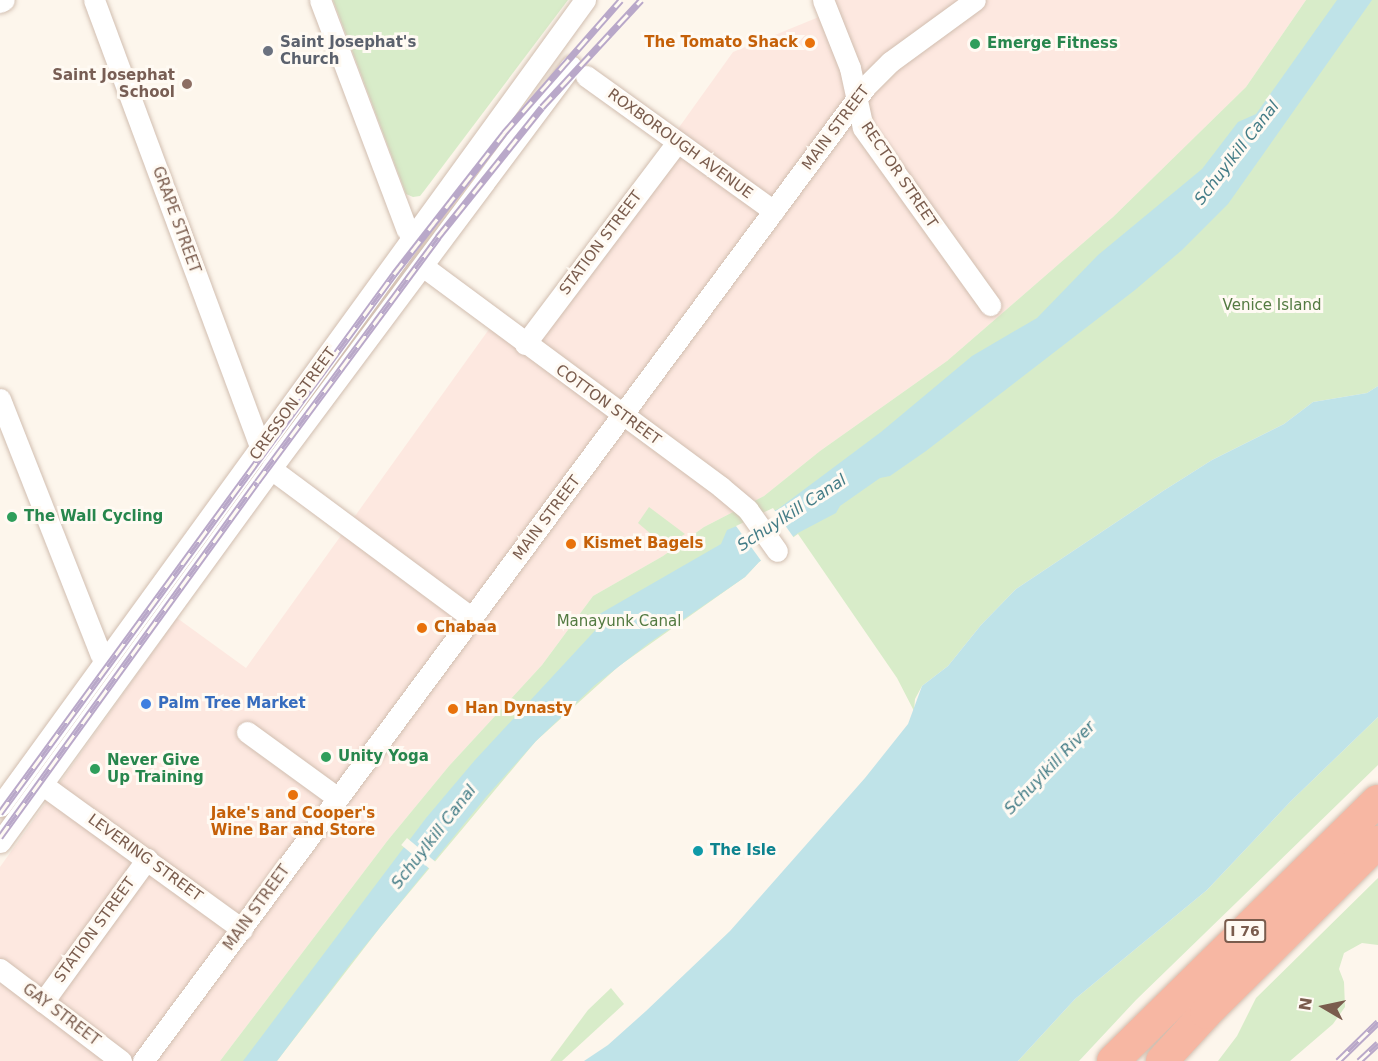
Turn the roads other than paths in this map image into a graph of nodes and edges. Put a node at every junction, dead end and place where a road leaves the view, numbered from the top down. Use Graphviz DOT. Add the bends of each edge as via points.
graph roads {
  1 [pos="4,0"];
  2 [pos="94,0"];
  3 [pos="320,0"];
  4 [pos="585,0"];
  5 [pos="823,0"];
  6 [pos="975,0"];
  7 [pos="0,2"];
  8 [pos="565,61"];
  9 [pos="856,100"];
  10 [pos="677,142"];
  11 [pos="774,211"];
  12 [pos="407,231"];
  13 [pos="428,270"];
  14 [pos="990,304"];
  15 [pos="525,344"];
  16 [pos="0,399"];
  17 [pos="623,415"];
  18 [pos="258,441"];
  19 [pos="281,477"];
  20 [pos="777,550"];
  21 [pos="472,618"];
  22 [pos="101,655"];
  23 [pos="247,732"];
  24 [pos="47,788"];
  25 [pos="1,795"];
  26 [pos="338,798"];
  27 [pos="1378,801"];
  28 [pos="0,842"];
  29 [pos="1378,842"];
  30 [pos="147,860"];
  31 [pos="242,929"];
  32 [pos="0,969"];
  33 [pos="43,1002"];
  34 [pos="122,1061"];
  35 [pos="144,1061"];
  36 [pos="1113,1061"];
  37 [pos="1162,1061"];
  1 -- 7 [label="street"];
  2 -- 18 [label="street, GRAPE STREET"];
  3 -- 12 [label="street"];
  4 -- 8 [label="street, CRESSON STREET"];
  5 -- 9 [label="street, RECTOR STREET" via="850,68"];
  6 -- 9 [label="street, MAIN STREET" via="890,62"];
  8 -- 10 [label="street, ROXBOROUGH AVENUE"];
  8 -- 25 [label="street, CRESSON STREET"];
  8 -- 28 [label="street, CRESSON STREET"];
  9 -- 11 [label="street, MAIN STREET"];
  9 -- 14 [label="street, RECTOR STREET" via="869,137"];
  10 -- 11 [label="street, ROXBOROUGH AVENUE"];
  10 -- 15 [label="street, STATION STREET"];
  11 -- 17 [label="street, MAIN STREET"];
  13 -- 15 [label="street, COTTON STREET"];
  15 -- 17 [label="street, COTTON STREET"];
  16 -- 22 [label="street"];
  17 -- 20 [label="street, COTTON STREET" via="721,487 752,515"];
  17 -- 21 [label="street, MAIN STREET"];
  19 -- 21 [label="street"];
  21 -- 26 [label="street, MAIN STREET"];
  23 -- 26 [label="street"];
  24 -- 30 [label="street, LEVERING STREET"];
  26 -- 31 [label="street, MAIN STREET"];
  27 -- 36 [label="highway, I 76"];
  29 -- 37 [label="highway, I 76" via="1206,1012"];
  30 -- 31 [label="street, LEVERING STREET"];
  30 -- 33 [label="street, STATION STREET"];
  31 -- 35 [label="street, MAIN STREET"];
  32 -- 33 [label="street, GAY STREET"];
  33 -- 34 [label="street, GAY STREET"];
}
